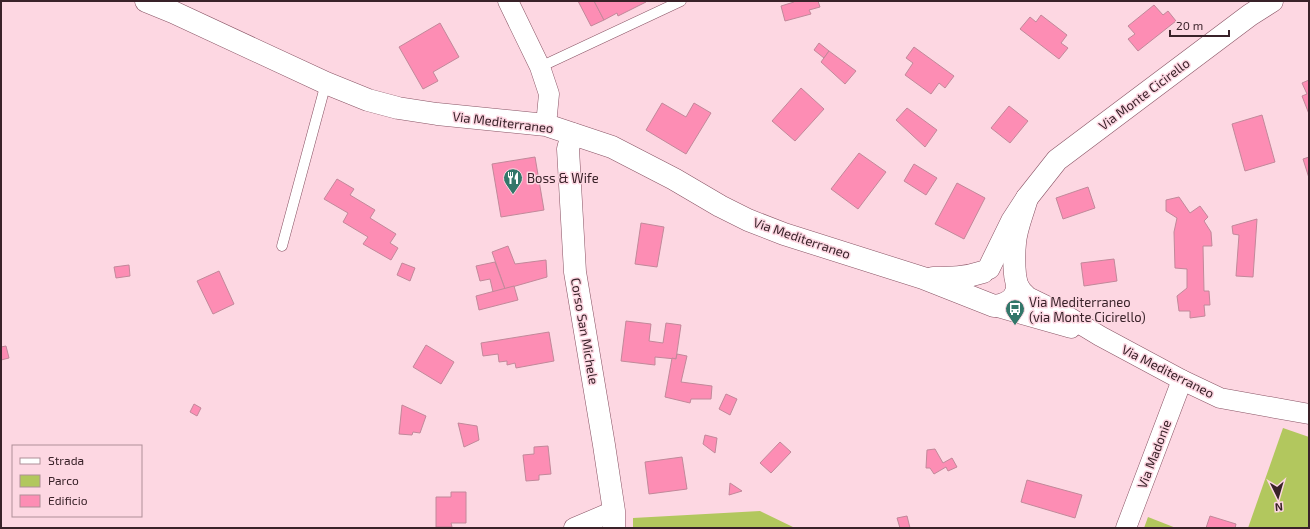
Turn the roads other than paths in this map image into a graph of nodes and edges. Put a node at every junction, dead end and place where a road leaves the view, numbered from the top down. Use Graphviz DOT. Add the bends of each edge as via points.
graph roads {
  1 [pos="146,1"];
  2 [pos="508,1"];
  3 [pos="681,1"];
  4 [pos="1272,1"];
  5 [pos="540,67"];
  6 [pos="326,83"];
  7 [pos="546,125"];
  8 [pos="572,134"];
  9 [pos="1027,198"];
  10 [pos="282,246"];
  11 [pos="986,270"];
  12 [pos="923,278"];
  13 [pos="1016,279"];
  14 [pos="991,305"];
  15 [pos="1100,336"];
  16 [pos="1182,380"];
  17 [pos="1309,414"];
  18 [pos="614,520"];
  19 [pos="574,528"];
  20 [pos="1126,528"];
  1 -- 6 [label="street, Via Mediterraneo"];
  2 -- 5 [label="street"];
  3 -- 5 [label="lane"];
  4 -- 9 [label="street, Via Monte Cicirello" via="1244,19 1057,160"];
  5 -- 7 [label="street" via="549,94"];
  6 -- 7 [label="street, Via Mediterraneo" via="368,100 398,108"];
  6 -- 10 [label="lane"];
  7 -- 8 [label="street, Via Mediterraneo"];
  8 -- 12 [label="street, Via Mediterraneo" via="612,147 748,220"];
  8 -- 18 [label="street, Corso San Michele" via="568,149 575,272"];
  9 -- 11 [label="street, Via Monte Cicirello" via="1012,220"];
  9 -- 13 [label="street" via="1015,242"];
  11 -- 12 [label="street" via="970,276"];
  11 -- 13 [label="street" via="996,266 1004,267 1010,270"];
  11 -- 14 [label="street" via="978,278 977,285 982,299"];
  12 -- 14 [label="street"];
  13 -- 14 [label="street" via="1017,290 1014,297 1002,305"];
  13 -- 15 [label="street" via="1022,292"];
  14 -- 15 [label="street"];
  15 -- 16 [label="street, Via Mediterraneo"];
  16 -- 17 [label="street, Via Mediterraneo" via="1220,398"];
  16 -- 20 [label="street, Via Madonie"];
  18 -- 19 [label="street"];
}
